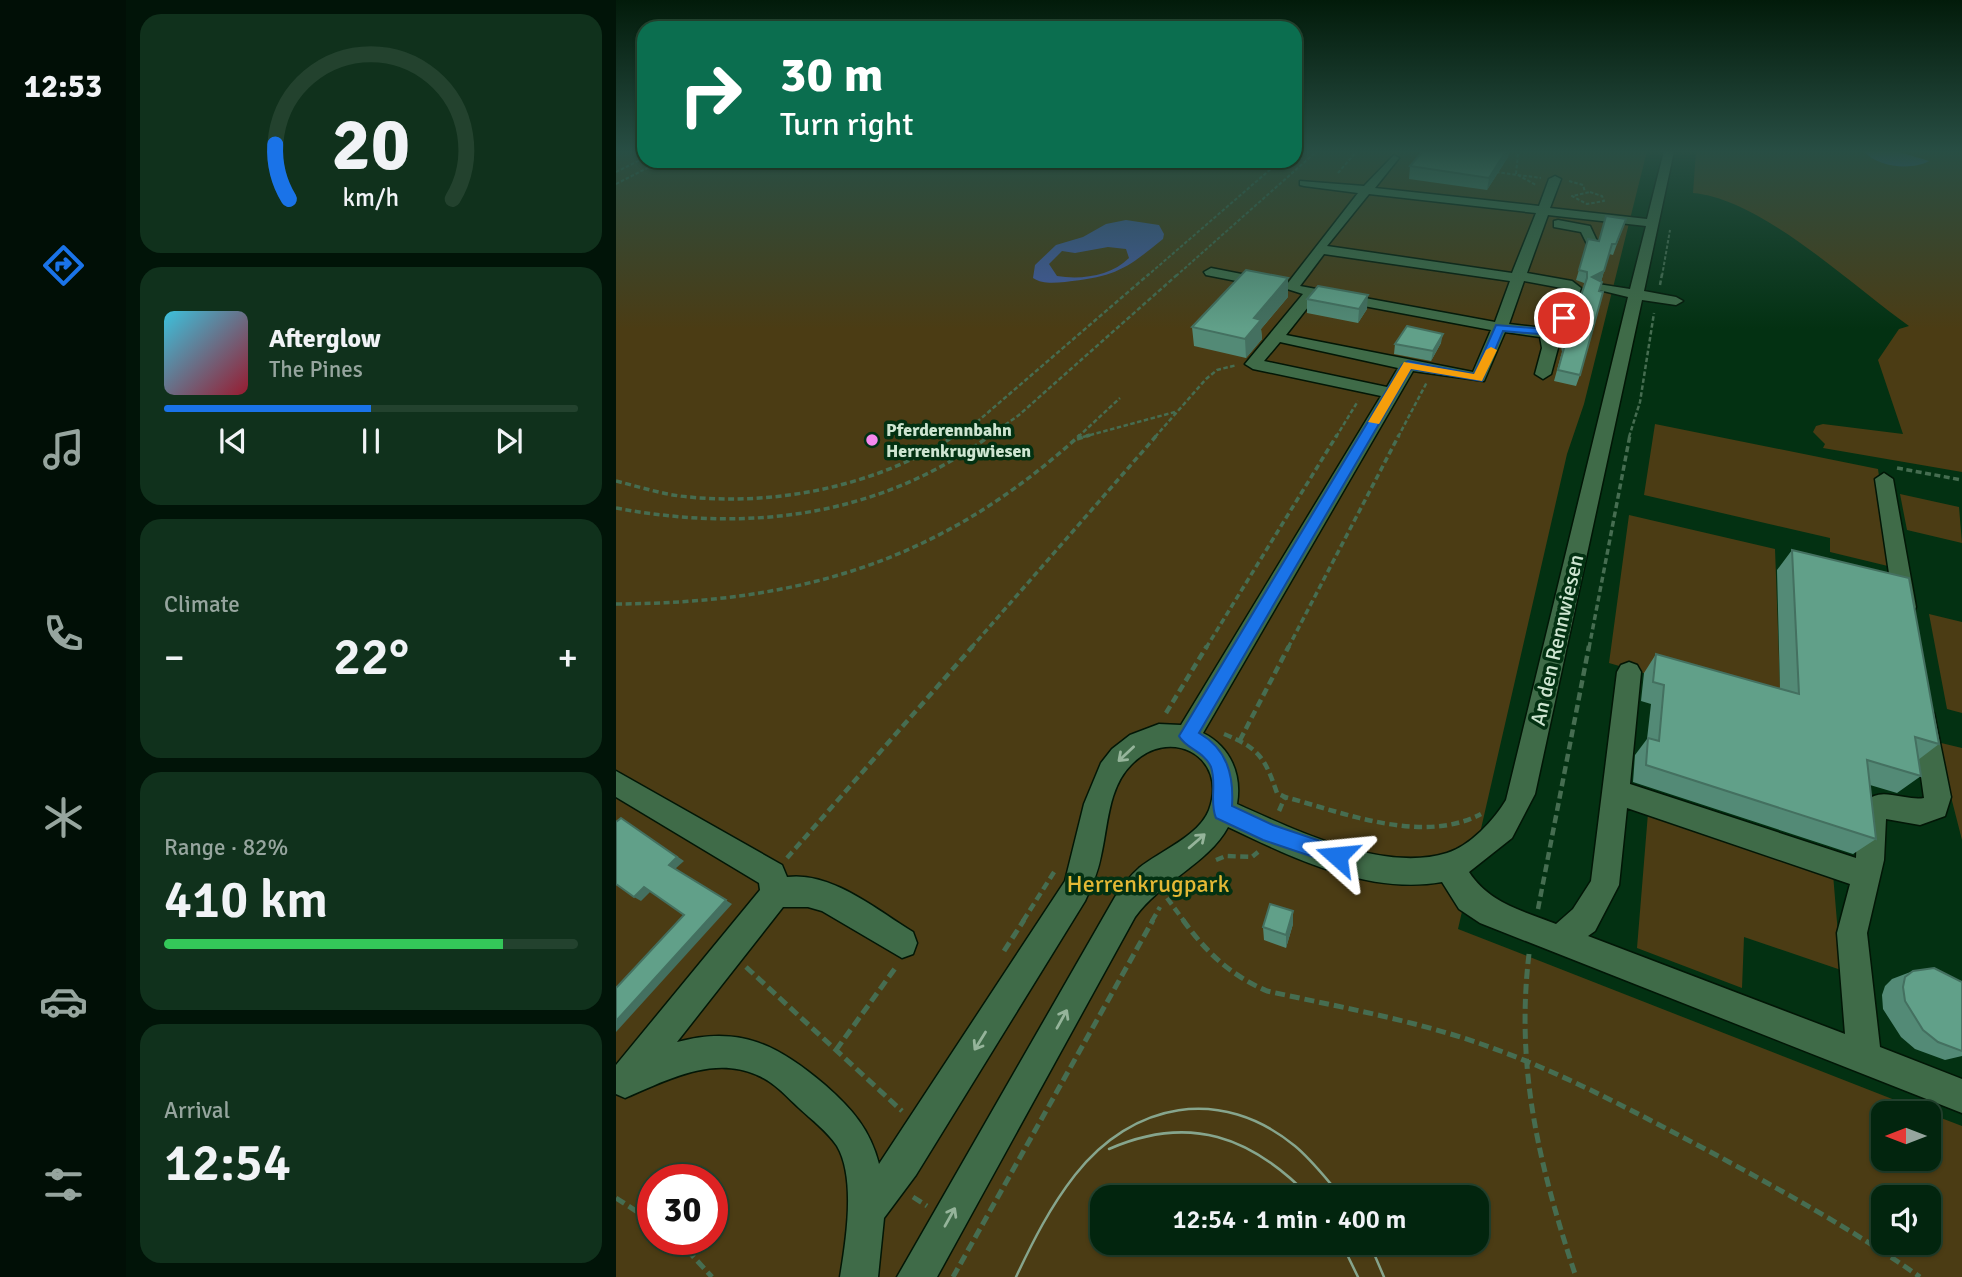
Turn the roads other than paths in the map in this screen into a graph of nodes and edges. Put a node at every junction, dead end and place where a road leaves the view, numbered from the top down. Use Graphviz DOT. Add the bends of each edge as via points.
graph roads {
  1 [pos="1350,211"];
  2 [pos="1522,211"];
  3 [pos="1655,211"];
  4 [pos="1541,213"];
  5 [pos="1652,223"];
  6 [pos="1591,241"];
  7 [pos="1319,249"];
  8 [pos="1211,272"];
  9 [pos="1517,277"];
  10 [pos="1291,288"];
  11 [pos="1598,288"];
  12 [pos="1312,292"];
  13 [pos="1636,294"];
  14 [pos="1676,301"];
  15 [pos="1500,327"];
  16 [pos="1547,333"];
  17 [pos="1276,337"];
  18 [pos="1408,365"];
  19 [pos="1543,374"];
  20 [pos="1391,393"];
  21 [pos="1890,473"];
  22 [pos="1909,626"];
  23 [pos="1629,672"];
  24 [pos="1920,692"];
  25 [pos="1191,730"];
  26 [pos="616,783"];
  27 [pos="1616,792"];
  28 [pos="1222,811"];
  29 [pos="1449,867"];
  30 [pos="1866,875"];
  31 [pos="773,885"];
  32 [pos="1547,935"];
  33 [pos="902,943"];
  34 [pos="1864,1058"];
  35 [pos="621,1085"];
  36 [pos="1962,1096"];
  37 [pos="864,1214"];
  38 [pos="859,1277"];
  39 [pos="916,1277"];
  1 -- 7 [label="street"];
  2 -- 4 [label="street"];
  3 -- 5 [label="street, An den Rennwiesen"];
  4 -- 5 [label="street"];
  4 -- 6 [label="street" via="1585,229"];
  4 -- 9 [label="street"];
  5 -- 13 [label="street, An den Rennwiesen"];
  7 -- 9 [label="street"];
  7 -- 10 [label="street"];
  8 -- 10 [label="street"];
  9 -- 15 [label="street"];
  9 -- 16 [label="street" via="1574,287 1563,320"];
  10 -- 12 [label="street"];
  11 -- 13 [label="street"];
  12 -- 15 [label="street"];
  12 -- 17 [label="street"];
  13 -- 14 [label="street"];
  13 -- 29 [label="street, An den Rennwiesen" via="1519,801 1513,816 1495,836"];
  15 -- 16 [label="street"];
  15 -- 18 [label="street" via="1478,378"];
  16 -- 19 [label="street" via="1550,348"];
  17 -- 18 [label="street"];
  17 -- 20 [label="street" via="1253,364"];
  18 -- 20 [label="street"];
  20 -- 25 [label="street"];
  21 -- 22 [label="street" via="1889,584"];
  23 -- 27 [label="street"];
  24 -- 30 [label="street" via="1938,801 1924,812 1874,808"];
  25 -- 28 [label="street" via="1219,763"];
  25 -- 37 [label="street, one-way" via="1148,740 1116,763 1102,794 1086,866 1074,891 903,1163"];
  26 -- 31 [label="street"];
  27 -- 30 [label="street"];
  27 -- 32 [label="street" via="1605,885 1584,920"];
  28 -- 29 [label="street, An den Rennwiesen" via="1270,833 1386,869 1413,872"];
  39 -- 28 [label="street, one-way" via="1125,907 1151,877 1200,839"];
  29 -- 32 [label="street" via="1476,906"];
  30 -- 34 [label="street" via="1852,933"];
  31 -- 33 [label="street" via="812,892"];
  31 -- 35 [label="street" via="729,952"];
  32 -- 34 [label="street"];
  34 -- 36 [label="street"];
  35 -- 37 [label="street" via="662,1062 717,1053 752,1056 780,1069 844,1125 854,1142 865,1187"];
  37 -- 38 [label="street"];
}
